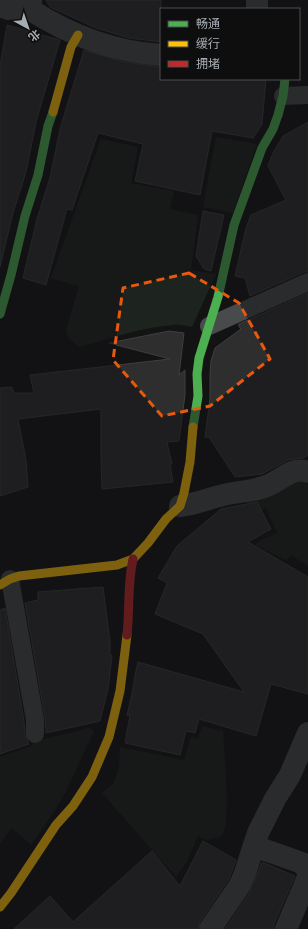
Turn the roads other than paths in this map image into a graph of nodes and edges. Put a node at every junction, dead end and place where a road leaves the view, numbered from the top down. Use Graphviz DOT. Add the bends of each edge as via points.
graph roads {
  1 [pos="30,4"];
  2 [pos="0,6"];
  3 [pos="78,35"];
  4 [pos="160,55"];
  5 [pos="284,88"];
  6 [pos="308,95"];
  7 [pos="308,282"];
  8 [pos="0,314"];
  9 [pos="209,326"];
  10 [pos="307,469"];
  11 [pos="180,506"];
  12 [pos="133,559"];
  13 [pos="5,582"];
  14 [pos="308,733"];
  15 [pos="35,734"];
  16 [pos="254,846"];
  17 [pos="308,872"];
  18 [pos="308,877"];
  19 [pos="0,907"];
  20 [pos="210,929"];
  21 [pos="286,929"];
  1 -- 2 [label="street" via="22,12"];
  1 -- 3 [label="street" via="60,27"];
  3 -- 4 [label="street" via="119,48"];
  3 -- 8 [label="street" via="67,61 48,126 38,175"];
  5 -- 6 [label="lane"];
  5 -- 9 [label="street" via="273,129 262,148 234,225"];
  7 -- 9 [label="lane"];
  9 -- 11 [label="street" via="199,358 198,396 190,462"];
  10 -- 11 [label="street" via="285,475 259,489"];
  11 -- 12 [label="street"];
  12 -- 13 [label="street" via="117,565 20,576"];
  12 -- 19 [label="street" via="129,582 126,649 110,737 92,777"];
  13 -- 15 [label="lane" via="35,720"];
  14 -- 16 [label="street" via="290,775 258,832"];
  16 -- 17 [label="street" via="302,863"];
  16 -- 20 [label="street" via="240,885"];
  18 -- 21 [label="street"];
}
